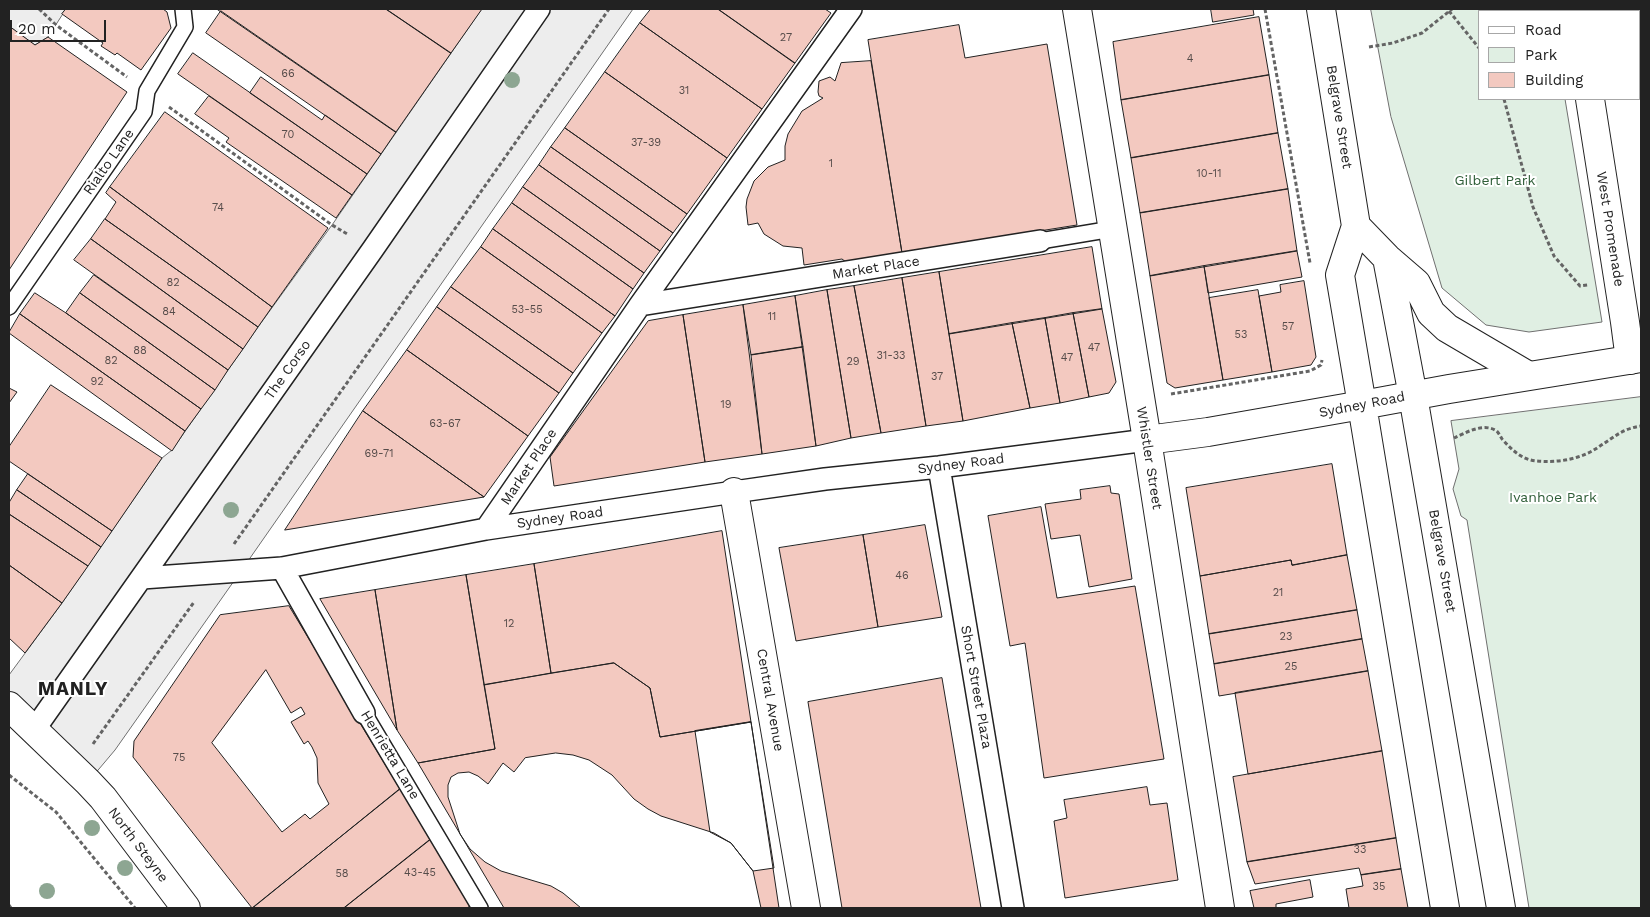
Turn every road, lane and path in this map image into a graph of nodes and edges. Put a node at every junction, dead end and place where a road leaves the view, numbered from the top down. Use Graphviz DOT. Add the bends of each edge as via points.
graph roads {
  1 [pos="38,9"];
  2 [pos="183,9"];
  3 [pos="540,9"];
  4 [pos="609,9"];
  5 [pos="851,9"];
  6 [pos="1077,9"];
  7 [pos="1265,9"];
  8 [pos="1321,9"];
  9 [pos="1450,10"];
  10 [pos="1369,47"];
  11 [pos="1478,47"];
  12 [pos="147,91"];
  13 [pos="1504,100"];
  14 [pos="1590,100"];
  15 [pos="1356,226"];
  16 [pos="1112,229"];
  17 [pos="1040,241"];
  18 [pos="373,249"];
  19 [pos="1387,258"];
  20 [pos="1311,268"];
  21 [pos="1618,284"];
  22 [pos="640,305"];
  23 [pos="9,306"];
  24 [pos="1322,358"];
  25 [pos="1635,359"];
  26 [pos="1527,376"];
  27 [pos="1167,395"];
  28 [pos="1414,396"];
  29 [pos="1362,405"];
  30 [pos="1641,426"];
  31 [pos="1454,438"];
  32 [pos="1147,440"];
  33 [pos="939,467"];
  34 [pos="734,492"];
  35 [pos="486,529"];
  36 [pos="282,568"];
  37 [pos="214,573"];
  38 [pos="142,578"];
  39 [pos="9,706"];
  40 [pos="364,713"];
  41 [pos="34,730"];
  42 [pos="91,747"];
  43 [pos="9,775"];
  44 [pos="9,905"];
  45 [pos="11,908"];
  46 [pos="135,908"];
  47 [pos="186,908"];
  48 [pos="480,908"];
  49 [pos="806,908"];
  50 [pos="1013,908"];
  51 [pos="1220,908"];
  52 [pos="1445,908"];
  53 [pos="1500,908"];
  1 -- 12 [label="path"];
  2 -- 12 [label="lane, Rialto Lane" via="185,27"];
  3 -- 18 [label="street, The Corso"];
  4 -- 37 [label="path"];
  5 -- 22 [label="street, Market Place"];
  6 -- 16 [label="street, Whistler Street"];
  7 -- 20 [label="path"];
  8 -- 15 [label="street, Belgrave Street"];
  9 -- 10 [label="path" via="1422,33"];
  9 -- 11 [label="path"];
  12 -- 18 [label="path" via="332,224"];
  12 -- 23 [label="lane, Rialto Lane" via="144,112"];
  13 -- 21 [label="path" via="1533,207 1554,256 1580,286"];
  14 -- 21 [label="street, West Promenade"];
  15 -- 19 [label="street"];
  15 -- 29 [label="street, Belgrave Street" via="1340,275"];
  16 -- 17 [label="lane, Market Place"];
  16 -- 32 [label="street, Whistler Street"];
  17 -- 22 [label="street, Market Place"];
  18 -- 38 [label="street, The Corso"];
  19 -- 26 [label="street" via="1416,283 1431,313 1447,328"];
  19 -- 28 [label="street, Belgrave Street"];
  21 -- 25 [label="street, West Promenade"];
  22 -- 35 [label="street, Market Place"];
  24 -- 27 [label="path" via="1322,365 1310,371"];
  25 -- 26 [label="street, Sydney Road"];
  26 -- 28 [label="street, Sydney Road"];
  28 -- 29 [label="street, Sydney Road"];
  28 -- 53 [label="street, Belgrave Street"];
  29 -- 32 [label="street, Sydney Road"];
  29 -- 52 [label="street, Belgrave Street"];
  30 -- 31 [label="path" via="1628,428 1580,456 1552,462 1523,457 1512,450 1495,430 1482,428"];
  32 -- 33 [label="street, Sydney Road"];
  32 -- 51 [label="street, Whistler Street"];
  33 -- 34 [label="street, Sydney Road"];
  33 -- 50 [label="street, Short Street Plaza"];
  34 -- 35 [label="street, Sydney Road"];
  34 -- 49 [label="street, Central Avenue"];
  35 -- 36 [label="street, Sydney Road"];
  36 -- 37 [label="street, Sydney Road"];
  36 -- 40 [label="street, Henrietta Lane"];
  37 -- 38 [label="street, Sydney Road"];
  37 -- 42 [label="path"];
  38 -- 41 [label="street, The Corso"];
  39 -- 41 [label="street, North Steyne"];
  40 -- 48 [label="lane, Henrietta Lane"];
  41 -- 47 [label="street, North Steyne" via="103,798"];
  43 -- 46 [label="path" via="56,812"];
  44 -- 45 [label="path"];
}
